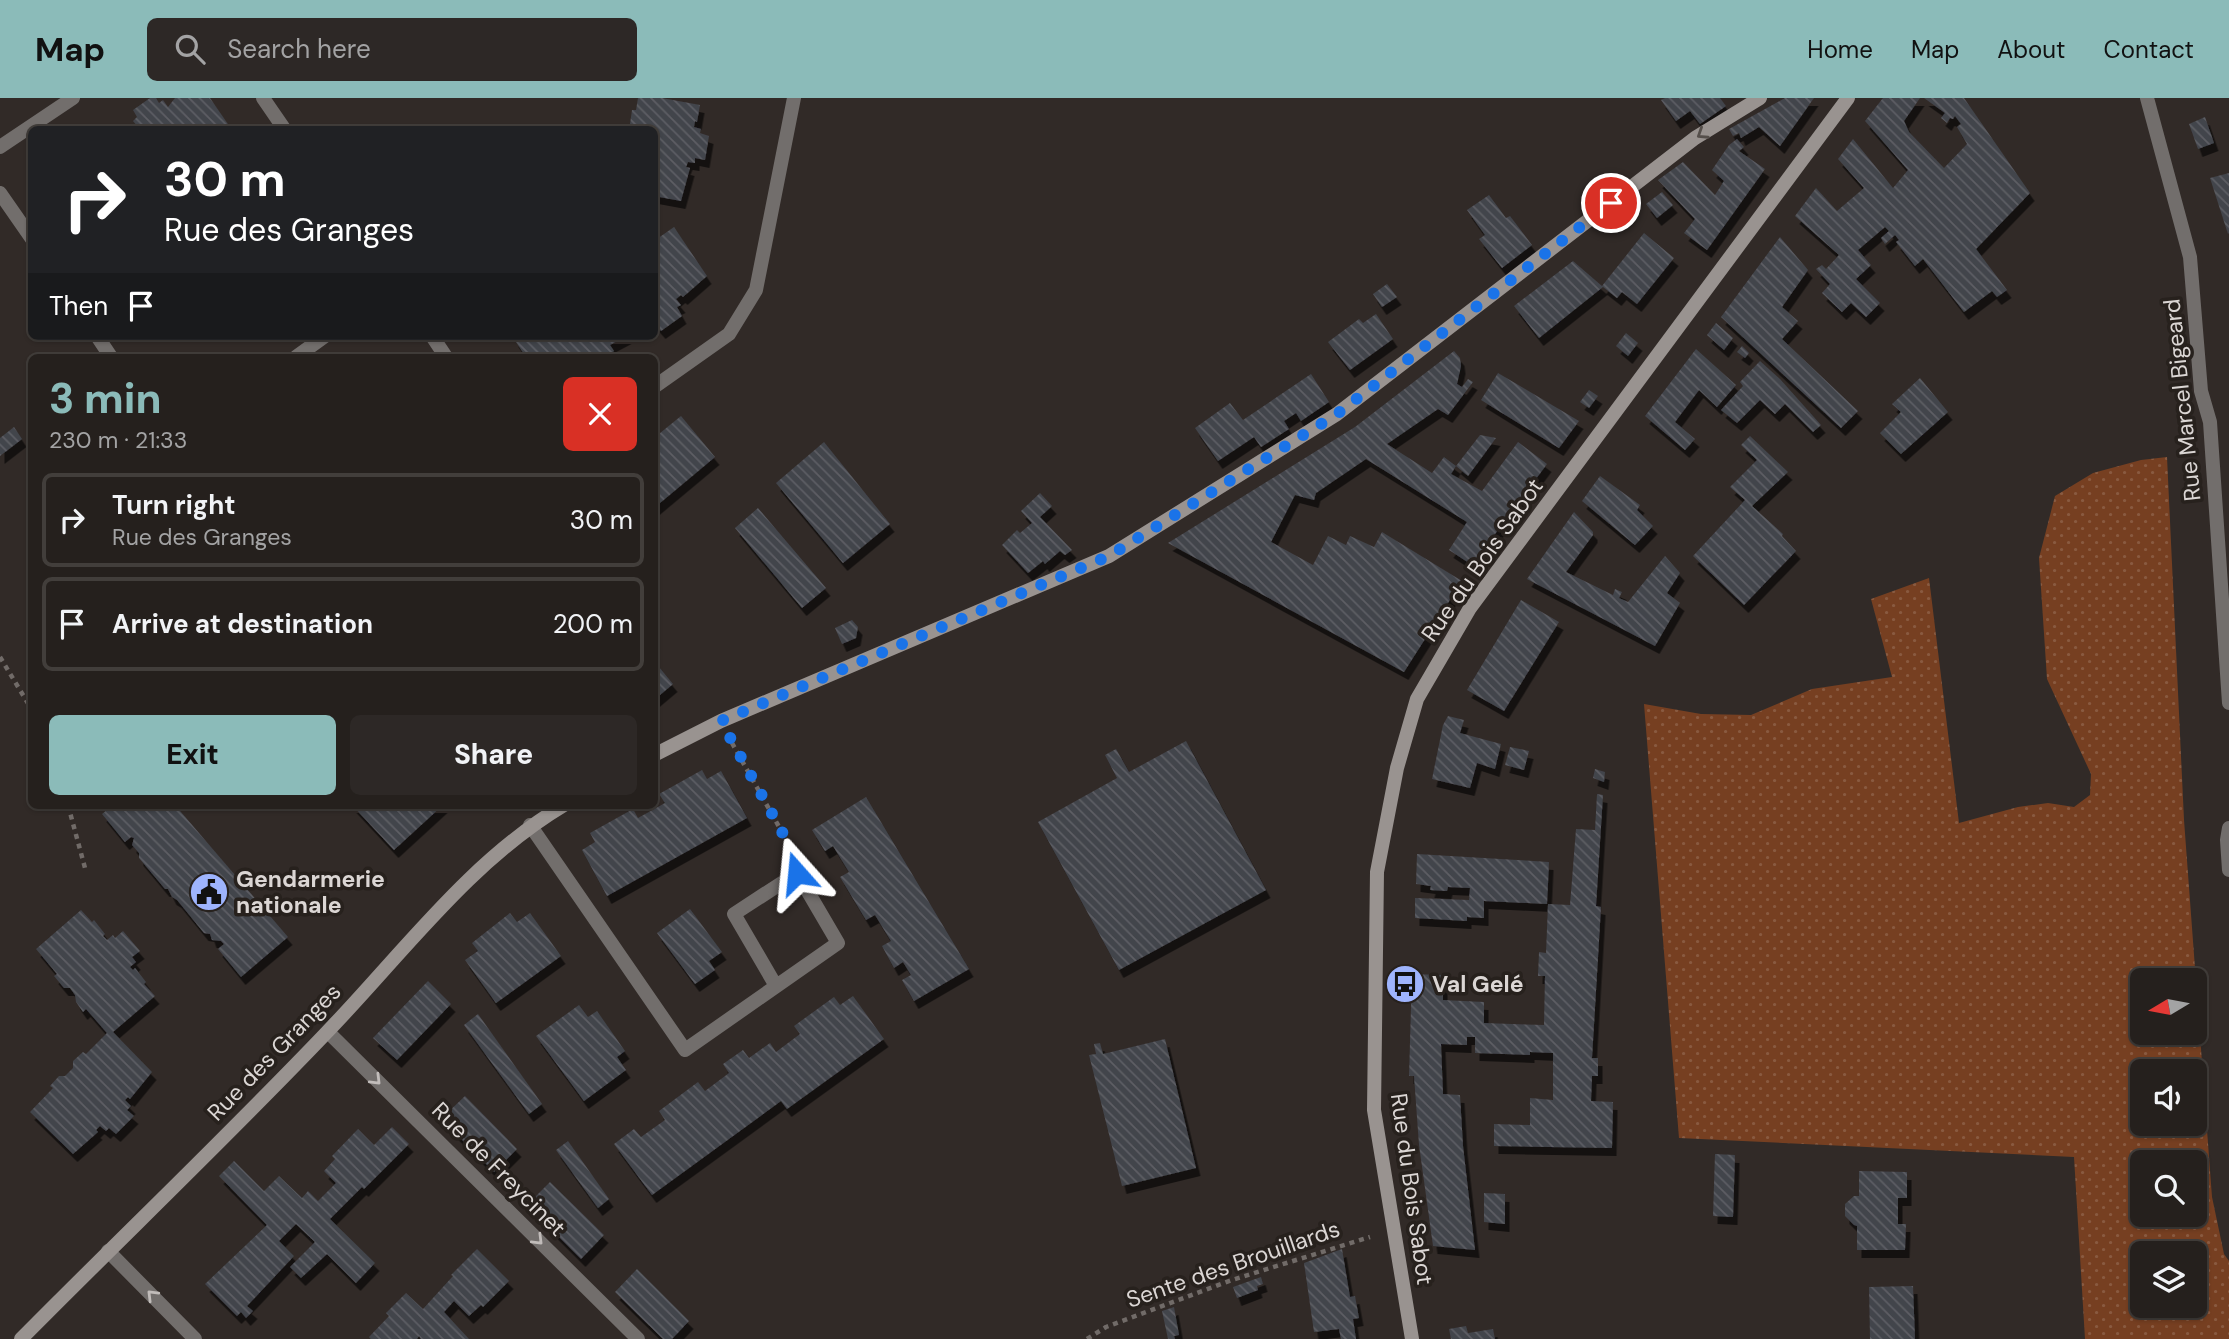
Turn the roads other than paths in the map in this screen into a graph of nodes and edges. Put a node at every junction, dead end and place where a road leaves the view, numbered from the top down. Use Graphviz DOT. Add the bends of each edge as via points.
graph roads {
  1 [pos="73,98"];
  2 [pos="262,98"];
  3 [pos="794,98"];
  4 [pos="1760,98"];
  5 [pos="1848,98"];
  6 [pos="2147,98"];
  7 [pos="31,126"];
  8 [pos="282,126"];
  9 [pos="28,128"];
  10 [pos="0,147"];
  11 [pos="0,193"];
  12 [pos="28,233"];
  13 [pos="319,340"];
  14 [pos="300,354"];
  15 [pos="658,384"];
  16 [pos="2229,703"];
  17 [pos="658,753"];
  18 [pos="557,809"];
  19 [pos="530,825"];
  20 [pos="2229,828"];
  21 [pos="2229,870"];
  22 [pos="776,986"];
  23 [pos="328,1032"];
  24 [pos="108,1251"];
  25 [pos="22,1339"];
  26 [pos="195,1339"];
  27 [pos="638,1339"];
  28 [pos="1412,1339"];
  1 -- 7 [label="street"];
  2 -- 8 [label="street"];
  3 -- 15 [label="street" via="756,290 729,334"];
  4 -- 17 [label="street, one-way" via="1695,138 1337,414 1109,556 721,721"];
  5 -- 28 [label="street, Rue du Bois Sabot" via="1470,608 1417,699 1397,768 1377,872 1374,1110"];
  6 -- 16 [label="street, Rue Marcel Bigeard" via="2190,257 2201,391 2210,422"];
  9 -- 10 [label="street"];
  11 -- 12 [label="street"];
  13 -- 14 [label="street"];
  18 -- 19 [label="street, Rue des Granges"];
  19 -- 22 [label="street" via="685,1050"];
  19 -- 23 [label="street, Rue des Granges" via="457,891"];
  20 -- 21 [label="street"];
  22 -- 22 [label="street" via="838,943 797,873 734,914"];
  23 -- 24 [label="street, Rue des Granges"];
  23 -- 27 [label="street, Rue de Freycinet, one-way"];
  24 -- 25 [label="street, Rue des Granges"];
  26 -- 24 [label="street, one-way"];
}
